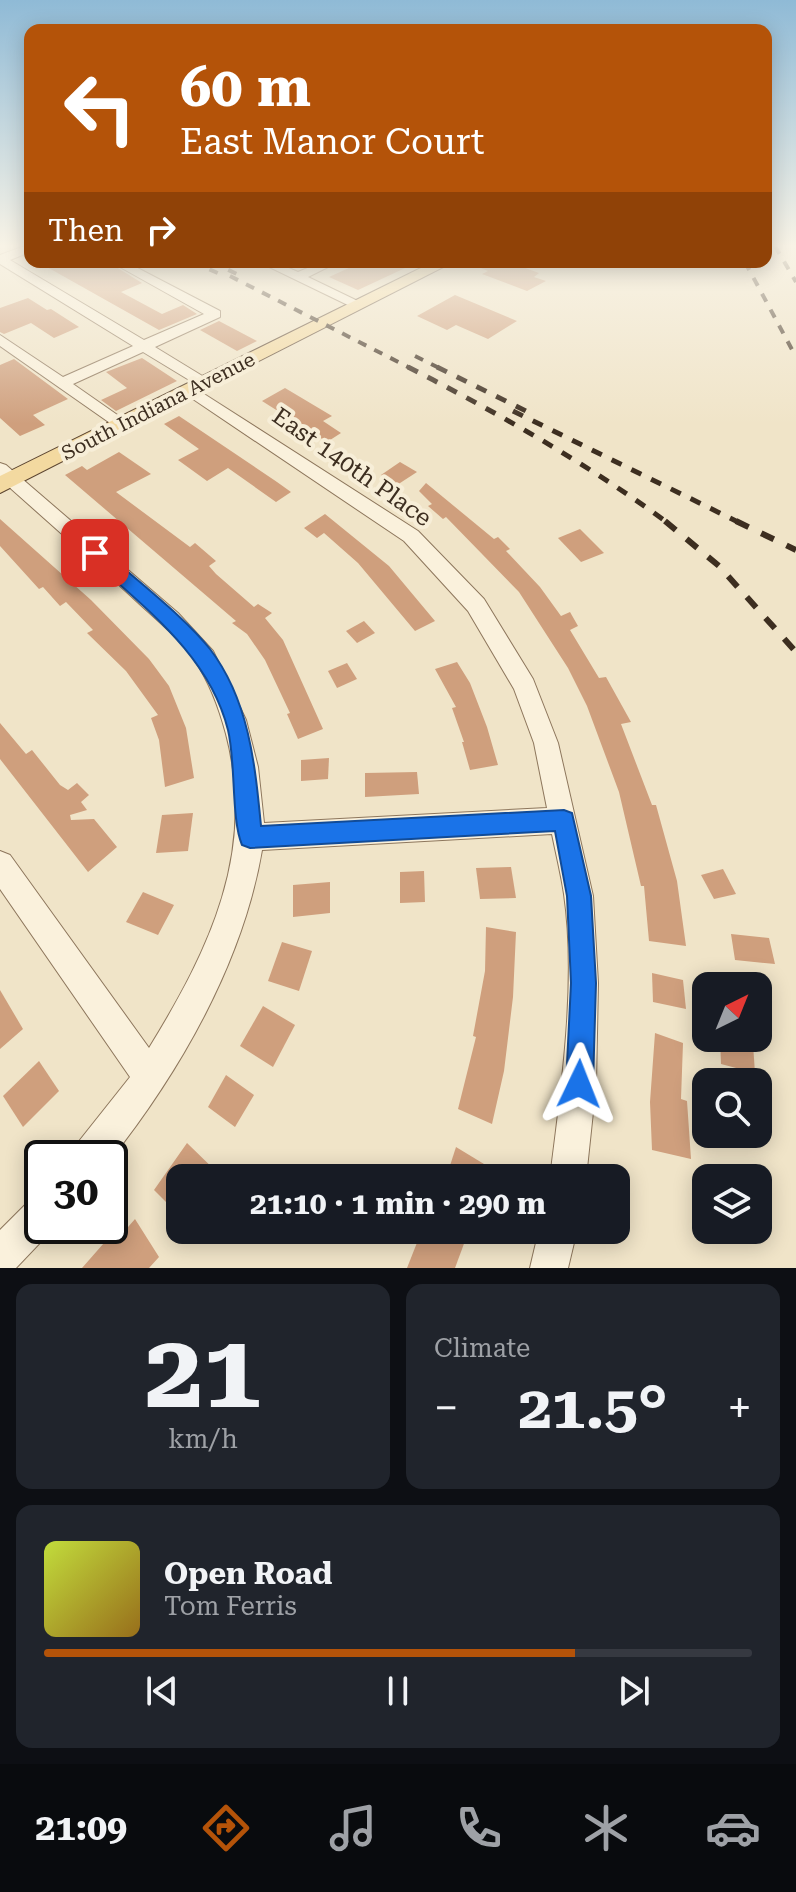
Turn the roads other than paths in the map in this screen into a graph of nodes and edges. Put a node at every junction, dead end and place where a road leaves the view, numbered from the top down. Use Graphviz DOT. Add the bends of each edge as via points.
graph roads {
  1 [pos="76,305"];
  2 [pos="198,305"];
  3 [pos="359,305"];
  4 [pos="0,339"];
  5 [pos="143,346"];
  6 [pos="62,383"];
  7 [pos="197,386"];
  8 [pos="120,425"];
  9 [pos="4,478"];
  10 [pos="564,820"];
  11 [pos="250,837"];
  12 [pos="0,865"];
  13 [pos="149,1076"];
  14 [pos="104,1140"];
  15 [pos="570,1164"];
  16 [pos="24,1232"];
  17 [pos="555,1244"];
  18 [pos="0,1257"];
  19 [pos="549,1268"];
  1 -- 5 [label="street, East 140th Place"];
  2 -- 5 [label="street" via="215,314"];
  3 -- 7 [label="main road, South Indiana Avenue"];
  4 -- 6 [label="street"];
  5 -- 6 [label="street"];
  5 -- 7 [label="street, East 140th Place"];
  6 -- 8 [label="street"];
  7 -- 8 [label="main road, South Indiana Avenue"];
  7 -- 10 [label="street, East 140th Place" via="411,536 476,605 525,686 546,743"];
  8 -- 9 [label="main road, South Indiana Avenue"];
  9 -- 11 [label="street" via="165,615 203,654 221,683 238,729"];
  10 -- 11 [label="street"];
  10 -- 15 [label="street, East 140th Place" via="579,896 583,983"];
  11 -- 13 [label="street" via="226,930 200,992"];
  12 -- 13 [label="street"];
  13 -- 14 [label="street"];
  16 -- 18 [label="street"];
  17 -- 19 [label="street"];
}
